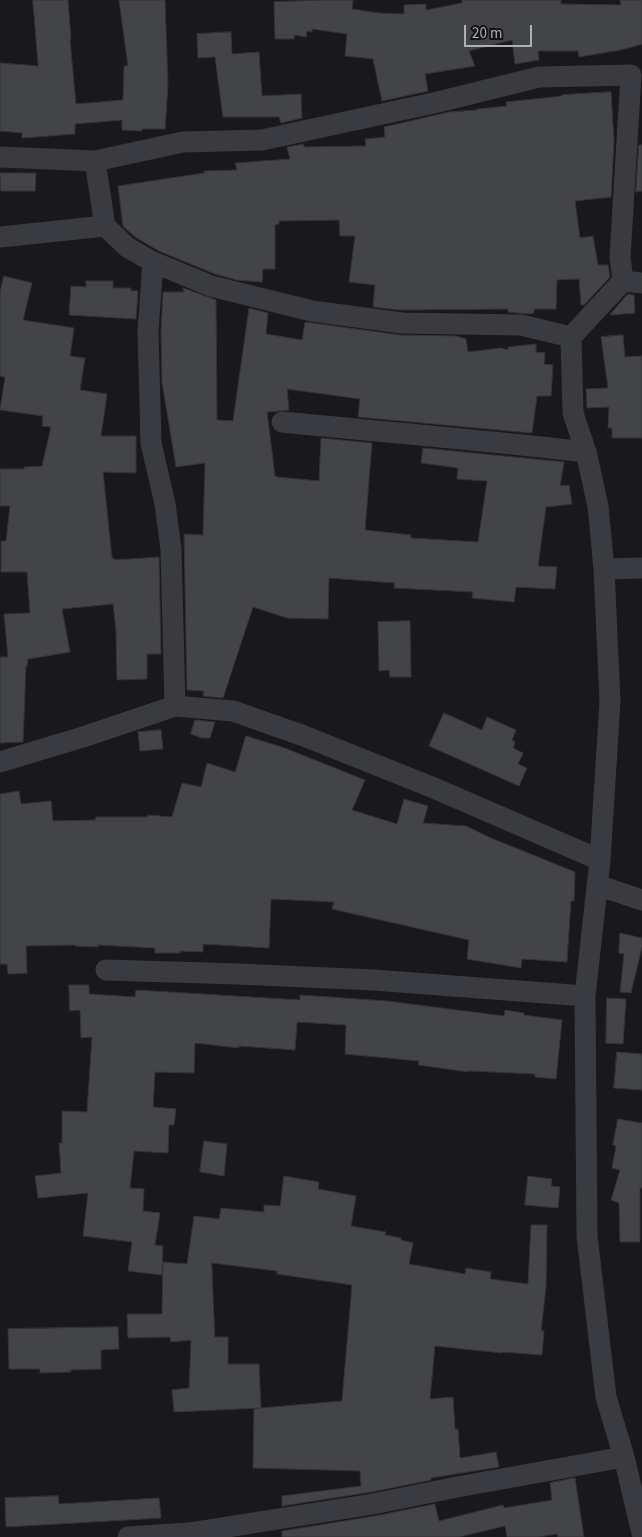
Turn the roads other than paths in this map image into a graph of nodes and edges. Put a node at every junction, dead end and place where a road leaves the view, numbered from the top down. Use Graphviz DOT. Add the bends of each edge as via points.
graph roads {
  1 [pos="0,157"];
  2 [pos="95,161"];
  3 [pos="105,226"];
  4 [pos="0,237"];
  5 [pos="153,262"];
  6 [pos="633,282"];
  7 [pos="571,337"];
  8 [pos="282,422"];
  9 [pos="586,452"];
  10 [pos="642,568"];
  11 [pos="604,569"];
  12 [pos="175,706"];
  13 [pos="0,762"];
  14 [pos="600,860"];
  15 [pos="598,885"];
  16 [pos="642,900"];
  17 [pos="106,970"];
  18 [pos="585,996"];
  19 [pos="624,1457"];
  20 [pos="642,1533"];
  21 [pos="128,1537"];
  1 -- 2 [label="street"];
  2 -- 3 [label="street"];
  2 -- 6 [label="street" via="183,142 262,140 540,77 631,75 620,257"];
  3 -- 4 [label="street"];
  3 -- 5 [label="street" via="127,247"];
  5 -- 7 [label="street" via="211,286 312,311 402,323 521,325"];
  5 -- 12 [label="street" via="148,332 151,443 171,549"];
  6 -- 7 [label="street"];
  7 -- 9 [label="street" via="573,413"];
  8 -- 9 [label="street"];
  9 -- 11 [label="street" via="598,506"];
  10 -- 11 [label="street"];
  11 -- 14 [label="street" via="610,702"];
  12 -- 13 [label="street"];
  12 -- 14 [label="street" via="233,712 304,736"];
  14 -- 15 [label="street"];
  15 -- 16 [label="street"];
  15 -- 18 [label="street"];
  17 -- 18 [label="street" via="374,980"];
  18 -- 19 [label="street" via="587,1236 606,1397"];
  19 -- 20 [label="street"];
  19 -- 21 [label="street" via="372,1504 189,1533"];
}
